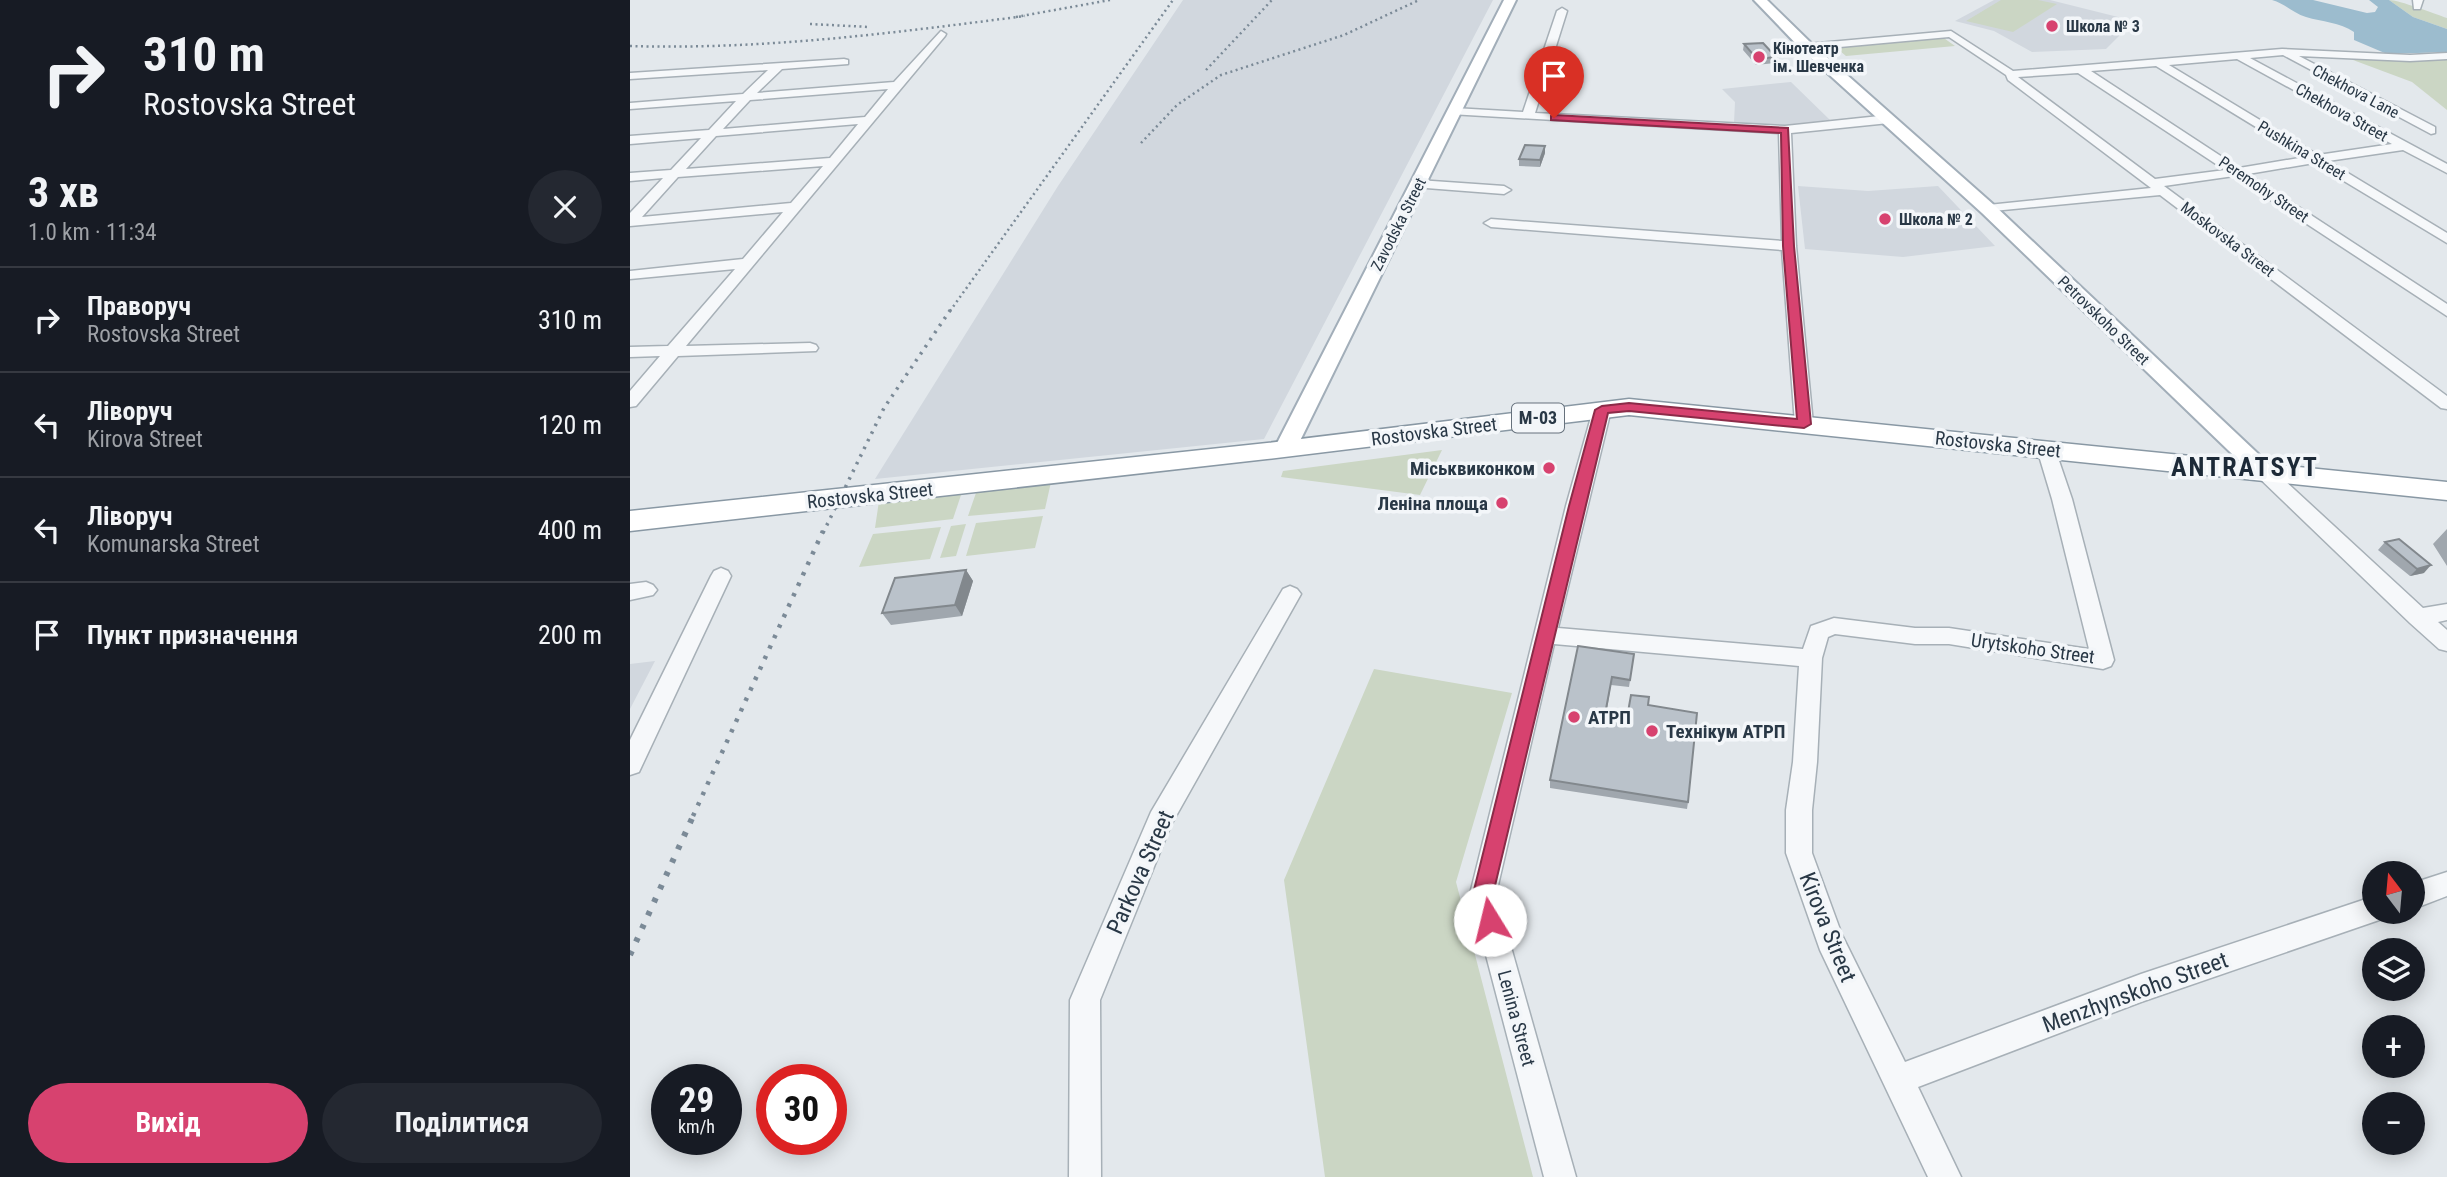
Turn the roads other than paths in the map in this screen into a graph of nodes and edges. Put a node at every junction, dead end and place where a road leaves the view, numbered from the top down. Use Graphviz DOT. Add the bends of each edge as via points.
graph roads {
  1 [pos="1510,0"];
  2 [pos="1759,0"];
  3 [pos="1562,10"];
  4 [pos="941,34"];
  5 [pos="1970,46"];
  6 [pos="1807,47"];
  7 [pos="1944,49"];
  8 [pos="2282,52"];
  9 [pos="2236,55"];
  10 [pos="2447,57"];
  11 [pos="844,62"];
  12 [pos="2157,62"];
  13 [pos="779,66"];
  14 [pos="2080,69"];
  15 [pos="2011,74"];
  16 [pos="630,76"];
  17 [pos="899,85"];
  18 [pos="747,96"];
  19 [pos="630,106"];
  20 [pos="1454,112"];
  21 [pos="1528,116"];
  22 [pos="869,120"];
  23 [pos="1889,120"];
  24 [pos="1785,130"];
  25 [pos="2431,130"];
  26 [pos="713,133"];
  27 [pos="630,140"];
  28 [pos="2404,146"];
  29 [pos="2315,158"];
  30 [pos="834,161"];
  31 [pos="2447,169"];
  32 [pos="677,173"];
  33 [pos="2241,173"];
  34 [pos="630,177"];
  35 [pos="1418,184"];
  36 [pos="2160,187"];
  37 [pos="1504,190"];
  38 [pos="793,207"];
  39 [pos="1988,209"];
  40 [pos="630,222"];
  41 [pos="1491,223"];
  42 [pos="2447,239"];
  43 [pos="1789,246"];
  44 [pos="746,263"];
  45 [pos="630,275"];
  46 [pos="2447,311"];
  47 [pos="810,348"];
  48 [pos="671,351"];
  49 [pos="630,352"];
  50 [pos="630,402"];
  51 [pos="2447,404"];
  52 [pos="1602,410"];
  53 [pos="1804,424"];
  54 [pos="1285,449"];
  55 [pos="2046,449"];
  56 [pos="2263,471"];
  57 [pos="2447,491"];
  58 [pos="630,521"];
  59 [pos="721,576"];
  60 [pos="1290,594"];
  61 [pos="2447,612"];
  62 [pos="2418,617"];
  63 [pos="1545,635"];
  64 [pos="2447,643"];
  65 [pos="1811,658"];
  66 [pos="630,765"];
  67 [pos="2447,884"];
  68 [pos="2426,891"];
  69 [pos="2362,913"];
  70 [pos="1896,1080"];
  71 [pos="1085,1177"];
  72 [pos="1560,1177"];
  73 [pos="1944,1177"];
  1 -- 20 [label="main road, Zavodska Street"];
  2 -- 6 [label="main road, Petrovskoho Street"];
  3 -- 21 [label="street"];
  4 -- 17 [label="street"];
  5 -- 6 [label="street, Moskovska Street" via="1951,34"];
  5 -- 7 [label="street"];
  5 -- 15 [label="street, Moskovska Street"];
  6 -- 23 [label="main road, Petrovskoho Street" via="1830,59"];
  8 -- 9 [label="street"];
  8 -- 10 [label="street"];
  8 -- 25 [label="street, Chekhova Lane"];
  9 -- 12 [label="street"];
  9 -- 28 [label="street, Chekhova Street"];
  11 -- 13 [label="street"];
  12 -- 14 [label="street"];
  12 -- 29 [label="street, Pushkina Street"];
  13 -- 16 [label="street"];
  13 -- 18 [label="street"];
  14 -- 15 [label="street"];
  14 -- 33 [label="street, Peremohy Street"];
  15 -- 36 [label="street, Moskovska Street"];
  17 -- 18 [label="street"];
  17 -- 22 [label="street"];
  18 -- 19 [label="street"];
  18 -- 26 [label="street"];
  20 -- 21 [label="street"];
  20 -- 35 [label="main road, Zavodska Street"];
  21 -- 24 [label="street"];
  22 -- 26 [label="street"];
  22 -- 30 [label="street"];
  23 -- 24 [label="street"];
  23 -- 39 [label="main road, Petrovskoho Street"];
  24 -- 43 [label="street"];
  26 -- 27 [label="street"];
  26 -- 32 [label="street"];
  28 -- 29 [label="street"];
  28 -- 31 [label="street, Chekhova Street"];
  29 -- 33 [label="street"];
  29 -- 42 [label="street, Pushkina Street"];
  30 -- 32 [label="street"];
  30 -- 38 [label="street"];
  32 -- 34 [label="street"];
  32 -- 40 [label="street"];
  33 -- 36 [label="street"];
  33 -- 46 [label="street, Peremohy Street"];
  35 -- 37 [label="street"];
  35 -- 54 [label="main road, Zavodska Street"];
  36 -- 39 [label="street"];
  36 -- 51 [label="street, Moskovska Street"];
  38 -- 40 [label="street"];
  38 -- 44 [label="street"];
  39 -- 56 [label="main road, Petrovskoho Street"];
  41 -- 43 [label="street"];
  43 -- 53 [label="street"];
  44 -- 45 [label="street"];
  44 -- 48 [label="street"];
  47 -- 48 [label="street"];
  48 -- 49 [label="street"];
  48 -- 50 [label="street"];
  52 -- 53 [label="highway, Rostovska Street / М-03" via="1629,407"];
  52 -- 54 [label="highway, Rostovska Street / М-03"];
  52 -- 63 [label="street, Lenina Street"];
  53 -- 55 [label="highway, Rostovska Street / М-03"];
  54 -- 58 [label="highway, Rostovska Street / М-03"];
  55 -- 56 [label="highway, Rostovska Street / М-03"];
  55 -- 65 [label="street, Urytskoho Street" via="2103,660 1949,636 1834,626 1819,632"];
  56 -- 57 [label="highway, Rostovska Street / М-03"];
  56 -- 62 [label="street, Petrovskoho Street"];
  59 -- 66 [label="street"];
  60 -- 71 [label="street, Parkova Street" via="1160,820 1085,1000"];
  61 -- 62 [label="street"];
  62 -- 64 [label="street, Petrovskoho Street"];
  63 -- 65 [label="street"];
  63 -- 72 [label="street, Lenina Street" via="1483,894"];
  65 -- 70 [label="street, Kirova Street" via="1799,853 1830,940"];
  67 -- 68 [label="street"];
  69 -- 70 [label="street, Menzhynskoho Street" via="2141,988"];
  70 -- 73 [label="street, Kirova Street"];
}
